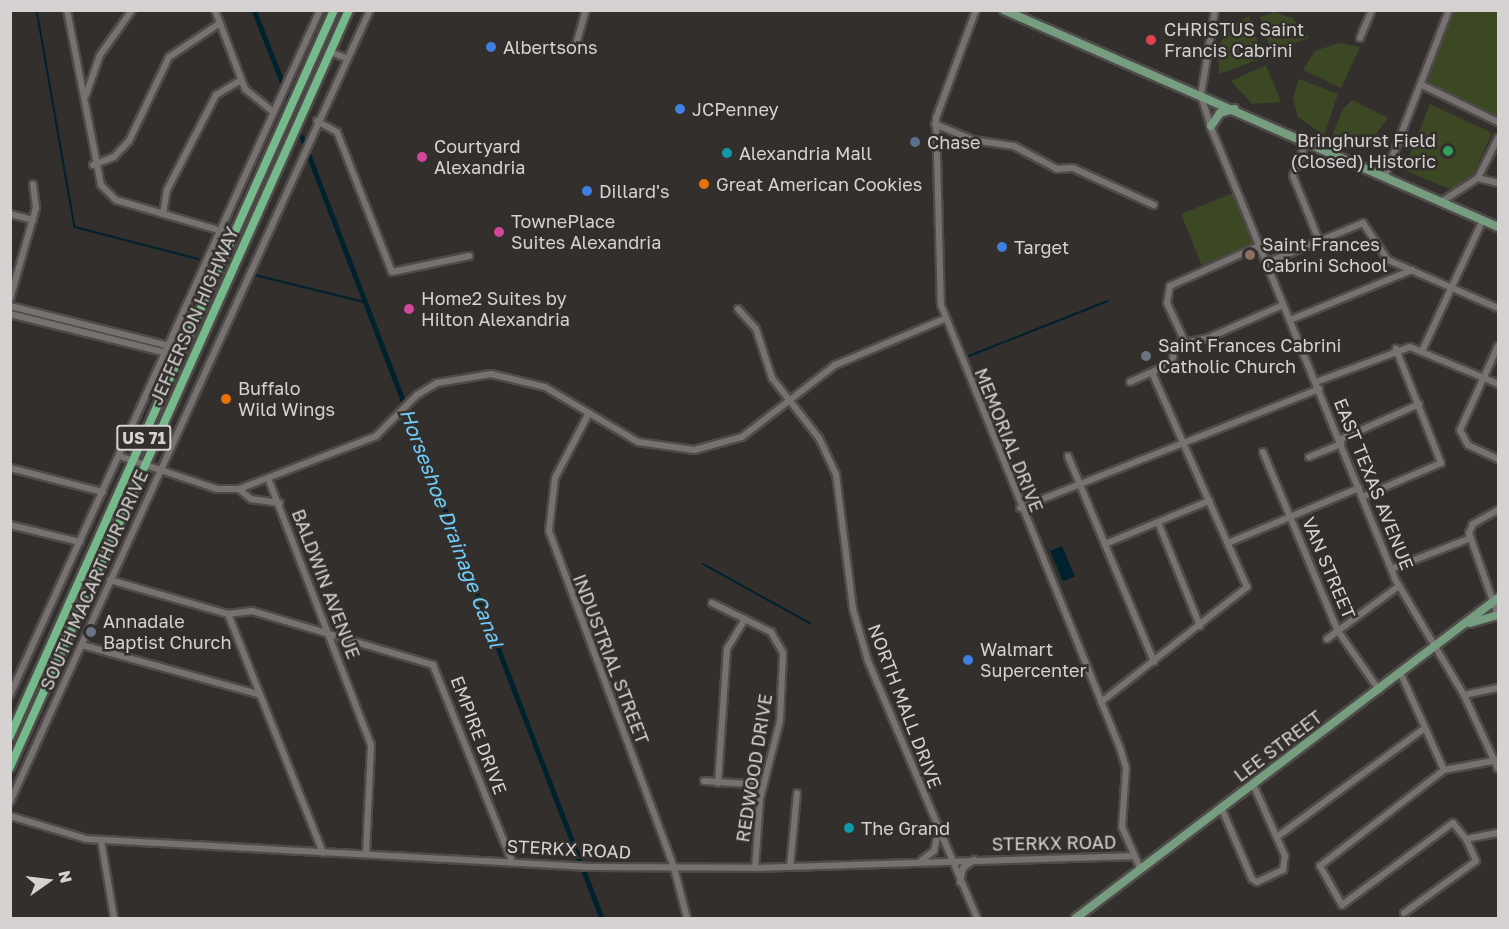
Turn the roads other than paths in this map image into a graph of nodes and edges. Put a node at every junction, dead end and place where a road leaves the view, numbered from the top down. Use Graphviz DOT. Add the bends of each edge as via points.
graph roads {
  1 [pos="67,10"];
  2 [pos="132,10"];
  3 [pos="215,10"];
  4 [pos="320,10"];
  5 [pos="334,10"];
  6 [pos="349,10"];
  7 [pos="370,10"];
  8 [pos="586,10"];
  9 [pos="976,10"];
  10 [pos="1004,10"];
  11 [pos="1215,10"];
  12 [pos="1372,10"];
  13 [pos="1449,10"];
  14 [pos="329,22"];
  15 [pos="220,23"];
  16 [pos="1360,38"];
  17 [pos="307,39"];
  18 [pos="319,45"];
  19 [pos="575,48"];
  20 [pos="330,52"];
  21 [pos="348,59"];
  22 [pos="241,80"];
  23 [pos="1422,85"];
  24 [pos="1201,95"];
  25 [pos="85,103"];
  26 [pos="1234,109"];
  27 [pos="273,112"];
  28 [pos="318,122"];
  29 [pos="1498,122"];
  30 [pos="936,123"];
  31 [pos="1211,126"];
  32 [pos="1498,138"];
  33 [pos="1306,142"];
  34 [pos="93,165"];
  35 [pos="1384,176"];
  36 [pos="1478,178"];
  37 [pos="1498,183"];
  38 [pos="33,184"];
  39 [pos="1444,200"];
  40 [pos="1154,205"];
  41 [pos="10,214"];
  42 [pos="163,214"];
  43 [pos="33,220"];
  44 [pos="1483,220"];
  45 [pos="1498,227"];
  46 [pos="218,230"];
  47 [pos="1318,238"];
  48 [pos="1259,246"];
  49 [pos="468,256"];
  50 [pos="1266,263"];
  51 [pos="1413,270"];
  52 [pos="1451,287"];
  53 [pos="10,299"];
  54 [pos="1283,305"];
  55 [pos="10,306"];
  56 [pos="1498,308"];
  57 [pos="738,309"];
  58 [pos="10,314"];
  59 [pos="944,319"];
  60 [pos="1290,320"];
  61 [pos="55,322"];
  62 [pos="1185,342"];
  63 [pos="1498,346"];
  64 [pos="1396,349"];
  65 [pos="1423,349"];
  66 [pos="168,350"];
  67 [pos="1152,373"];
  68 [pos="1484,377"];
  69 [pos="1130,382"];
  70 [pos="1316,382"];
  71 [pos="1498,384"];
  72 [pos="1319,389"];
  73 [pos="789,399"];
  74 [pos="1419,404"];
  75 [pos="590,413"];
  76 [pos="1183,442"];
  77 [pos="1340,442"];
  78 [pos="1263,452"];
  79 [pos="118,456"];
  80 [pos="1068,456"];
  81 [pos="1309,457"];
  82 [pos="1498,459"];
  83 [pos="134,462"];
  84 [pos="146,467"];
  85 [pos="10,468"];
  86 [pos="159,472"];
  87 [pos="268,478"];
  88 [pos="1080,484"];
  89 [pos="1359,488"];
  90 [pos="239,489"];
  91 [pos="103,492"];
  92 [pos="1362,497"];
  93 [pos="1209,501"];
  94 [pos="279,503"];
  95 [pos="1020,508"];
  96 [pos="1498,510"];
  97 [pos="1291,516"];
  98 [pos="1158,522"];
  99 [pos="10,525"];
  100 [pos="1471,537"];
  101 [pos="80,542"];
  102 [pos="1228,543"];
  103 [pos="1105,544"];
  104 [pos="1391,569"];
  105 [pos="110,580"];
  106 [pos="1399,586"];
  107 [pos="1496,599"];
  108 [pos="712,603"];
  109 [pos="228,615"];
  110 [pos="1498,616"];
  111 [pos="745,619"];
  112 [pos="1200,626"];
  113 [pos="1338,631"];
  114 [pos="329,633"];
  115 [pos="1446,638"];
  116 [pos="1327,639"];
  117 [pos="82,645"];
  118 [pos="1436,646"];
  119 [pos="1154,662"];
  120 [pos="1400,672"];
  121 [pos="1498,688"];
  122 [pos="1379,690"];
  123 [pos="11,691"];
  124 [pos="257,693"];
  125 [pos="1464,695"];
  126 [pos="1101,702"];
  127 [pos="1422,730"];
  128 [pos="10,736"];
  129 [pos="1498,760"];
  130 [pos="10,767"];
  131 [pos="1498,769"];
  132 [pos="1444,770"];
  133 [pos="704,781"];
  134 [pos="718,783"];
  135 [pos="1253,784"];
  136 [pos="764,785"];
  137 [pos="797,793"];
  138 [pos="10,802"];
  139 [pos="1221,807"];
  140 [pos="10,816"];
  141 [pos="938,831"];
  142 [pos="1498,834"];
  143 [pos="1277,837"];
  144 [pos="101,840"];
  145 [pos="1466,840"];
  146 [pos="323,853"];
  147 [pos="366,855"];
  148 [pos="1131,856"];
  149 [pos="977,859"];
  150 [pos="950,860"];
  151 [pos="512,862"];
  152 [pos="918,862"];
  153 [pos="790,867"];
  154 [pos="674,868"];
  155 [pos="755,868"];
  156 [pos="1140,868"];
  157 [pos="960,886"];
  158 [pos="1404,913"];
  159 [pos="114,918"];
  160 [pos="687,918"];
  161 [pos="977,918"];
  162 [pos="1076,918"];
  1 -- 25 [label="street"];
  2 -- 25 [label="street" via="100,55"];
  3 -- 15 [label="street"];
  4 -- 17 [label="street, SOUTH MACARTHUR DRIVE"];
  5 -- 14 [label="highway, JEFFERSON HIGHWAY / US 71"];
  6 -- 20 [label="highway, JEFFERSON HIGHWAY / US 71"];
  7 -- 21 [label="street, SOUTH MACARTHUR DRIVE"];
  8 -- 19 [label="street"];
  9 -- 30 [label="street, MEMORIAL DRIVE"];
  10 -- 24 [label="main road"];
  11 -- 24 [label="street"];
  12 -- 16 [label="street"];
  13 -- 23 [label="street"];
  14 -- 18 [label="highway, JEFFERSON HIGHWAY / US 71"];
  14 -- 20 [label="highway" via="326,45"];
  15 -- 22 [label="street"];
  15 -- 34 [label="street" via="169,57 129,141 114,157"];
  17 -- 18 [label="street"];
  17 -- 27 [label="street, SOUTH MACARTHUR DRIVE"];
  18 -- 83 [label="highway, JEFFERSON HIGHWAY / US 71"];
  20 -- 21 [label="street"];
  20 -- 84 [label="highway, JEFFERSON HIGHWAY / US 71"];
  21 -- 28 [label="street, SOUTH MACARTHUR DRIVE"];
  22 -- 27 [label="street" via="252,98"];
  22 -- 42 [label="street" via="216,95 167,190"];
  23 -- 29 [label="street"];
  23 -- 35 [label="street"];
  24 -- 26 [label="main road"];
  24 -- 31 [label="street, EAST TEXAS AVENUE"];
  25 -- 34 [label="street"];
  26 -- 31 [label="main road" via="1217,115"];
  26 -- 33 [label="main road"];
  27 -- 46 [label="street, SOUTH MACARTHUR DRIVE"];
  28 -- 49 [label="street" via="337,132 392,272"];
  28 -- 86 [label="street, SOUTH MACARTHUR DRIVE"];
  30 -- 40 [label="street" via="973,140 1014,146 1057,169 1073,168"];
  30 -- 59 [label="street, MEMORIAL DRIVE"];
  31 -- 48 [label="street, EAST TEXAS AVENUE"];
  32 -- 36 [label="street"];
  33 -- 35 [label="main road"];
  33 -- 47 [label="street" via="1293,176"];
  34 -- 42 [label="street" via="101,185 116,200"];
  35 -- 39 [label="main road"];
  36 -- 37 [label="street"];
  36 -- 39 [label="street"];
  38 -- 43 [label="street"];
  39 -- 44 [label="main road"];
  41 -- 43 [label="street"];
  42 -- 46 [label="street"];
  43 -- 53 [label="street"];
  44 -- 45 [label="main road"];
  44 -- 52 [label="street"];
  46 -- 66 [label="street, SOUTH MACARTHUR DRIVE"];
  47 -- 50 [label="street"];
  47 -- 51 [label="street" via="1363,223 1388,260"];
  48 -- 50 [label="street, EAST TEXAS AVENUE"];
  48 -- 62 [label="street" via="1178,278 1166,294"];
  50 -- 54 [label="street, EAST TEXAS AVENUE"];
  51 -- 52 [label="street"];
  51 -- 60 [label="street"];
  52 -- 56 [label="street"];
  52 -- 65 [label="street"];
  54 -- 60 [label="street, EAST TEXAS AVENUE"];
  54 -- 62 [label="street"];
  55 -- 61 [label="street"];
  57 -- 73 [label="street, NORTH MALL DRIVE" via="756,330 772,378"];
  58 -- 61 [label="street"];
  59 -- 73 [label="street" via="846,359"];
  59 -- 95 [label="street, MEMORIAL DRIVE"];
  60 -- 70 [label="street, EAST TEXAS AVENUE"];
  61 -- 66 [label="street"];
  62 -- 67 [label="street" via="1172,348 1172,363"];
  63 -- 68 [label="street"];
  64 -- 65 [label="street"];
  64 -- 70 [label="street"];
  64 -- 74 [label="street"];
  65 -- 68 [label="street"];
  66 -- 79 [label="street, SOUTH MACARTHUR DRIVE"];
  67 -- 69 [label="street"];
  67 -- 76 [label="street"];
  68 -- 71 [label="street"];
  68 -- 82 [label="street" via="1460,430 1468,445"];
  70 -- 72 [label="street, EAST TEXAS AVENUE"];
  72 -- 76 [label="street"];
  72 -- 77 [label="street, EAST TEXAS AVENUE"];
  73 -- 75 [label="street" via="742,437 694,450 638,442"];
  73 -- 141 [label="street, NORTH MALL DRIVE" via="819,438 836,474 859,633"];
  74 -- 77 [label="street"];
  74 -- 92 [label="street" via="1441,464"];
  75 -- 87 [label="street" via="545,387 491,374 448,379 417,395 370,439"];
  75 -- 154 [label="street, INDUSTRIAL STREET" via="555,478 548,508 549,531"];
  76 -- 88 [label="street"];
  76 -- 93 [label="street"];
  77 -- 81 [label="street"];
  77 -- 89 [label="street, EAST TEXAS AVENUE"];
  78 -- 97 [label="street, VAN STREET"];
  79 -- 83 [label="street"];
  79 -- 91 [label="street, SOUTH MACARTHUR DRIVE"];
  80 -- 88 [label="street"];
  83 -- 84 [label="street"];
  83 -- 128 [label="highway, JEFFERSON HIGHWAY / US 71"];
  84 -- 86 [label="street"];
  84 -- 130 [label="highway, JEFFERSON HIGHWAY / US 71"];
  85 -- 91 [label="street"];
  86 -- 90 [label="street" via="217,489"];
  86 -- 105 [label="street, SOUTH MACARTHUR DRIVE"];
  87 -- 90 [label="street"];
  87 -- 94 [label="street, BALDWIN AVENUE"];
  88 -- 95 [label="street"];
  88 -- 103 [label="street"];
  89 -- 92 [label="street, EAST TEXAS AVENUE"];
  89 -- 97 [label="street"];
  90 -- 94 [label="street" via="250,499"];
  91 -- 101 [label="street, SOUTH MACARTHUR DRIVE"];
  92 -- 104 [label="street, EAST TEXAS AVENUE"];
  93 -- 98 [label="street"];
  93 -- 102 [label="street"];
  94 -- 114 [label="street, BALDWIN AVENUE"];
  95 -- 126 [label="street, MEMORIAL DRIVE"];
  96 -- 100 [label="street" via="1473,524"];
  97 -- 102 [label="street"];
  97 -- 113 [label="street, VAN STREET"];
  98 -- 103 [label="street"];
  98 -- 112 [label="street"];
  99 -- 101 [label="street"];
  100 -- 104 [label="street"];
  100 -- 107 [label="street"];
  101 -- 123 [label="street, SOUTH MACARTHUR DRIVE"];
  102 -- 112 [label="street" via="1247,587"];
  103 -- 119 [label="street"];
  104 -- 106 [label="street, EAST TEXAS AVENUE"];
  105 -- 109 [label="street, EMPIRE DRIVE"];
  105 -- 117 [label="street, SOUTH MACARTHUR DRIVE"];
  106 -- 113 [label="street"];
  106 -- 118 [label="street, EAST TEXAS AVENUE"];
  107 -- 110 [label="street"];
  107 -- 115 [label="main road, LEE STREET"];
  108 -- 111 [label="street, REDWOOD DRIVE"];
  109 -- 114 [label="street, EMPIRE DRIVE" via="252,611"];
  109 -- 124 [label="street"];
  110 -- 115 [label="main road" via="1473,621"];
  111 -- 134 [label="street" via="727,649"];
  111 -- 136 [label="street, REDWOOD DRIVE" via="771,632 783,653 778,734"];
  112 -- 119 [label="street"];
  113 -- 116 [label="street"];
  113 -- 122 [label="street, VAN STREET"];
  114 -- 147 [label="street, BALDWIN AVENUE" via="371,745"];
  114 -- 151 [label="street, EMPIRE DRIVE" via="433,665"];
  115 -- 118 [label="main road, LEE STREET"];
  117 -- 124 [label="street"];
  117 -- 138 [label="street, SOUTH MACARTHUR DRIVE"];
  118 -- 120 [label="main road, LEE STREET"];
  118 -- 125 [label="street, EAST TEXAS AVENUE"];
  119 -- 126 [label="street"];
  120 -- 122 [label="main road, LEE STREET"];
  120 -- 127 [label="street"];
  121 -- 125 [label="street"];
  122 -- 135 [label="main road, LEE STREET"];
  124 -- 146 [label="street" via="272,735 292,765"];
  125 -- 129 [label="street, EAST TEXAS AVENUE"];
  126 -- 148 [label="street, MEMORIAL DRIVE" via="1126,768 1121,819"];
  127 -- 132 [label="street"];
  127 -- 143 [label="street"];
  129 -- 131 [label="street"];
  129 -- 132 [label="street"];
  132 -- 145 [label="street" via="1321,862 1342,905 1453,823"];
  133 -- 134 [label="street"];
  134 -- 136 [label="street"];
  135 -- 139 [label="main road, LEE STREET"];
  135 -- 143 [label="street"];
  136 -- 155 [label="street, REDWOOD DRIVE"];
  137 -- 153 [label="street"];
  139 -- 143 [label="street" via="1248,873 1257,882 1283,870 1285,856"];
  139 -- 156 [label="main road, LEE STREET"];
  140 -- 144 [label="street, STERKX ROAD" via="60,835"];
  141 -- 150 [label="street, NORTH MALL DRIVE"];
  141 -- 152 [label="street" via="934,851"];
  142 -- 145 [label="street"];
  144 -- 146 [label="street, STERKX ROAD"];
  144 -- 159 [label="street"];
  145 -- 158 [label="street" via="1476,861"];
  146 -- 147 [label="street, STERKX ROAD"];
  147 -- 151 [label="street, STERKX ROAD"];
  148 -- 149 [label="street, STERKX ROAD"];
  148 -- 156 [label="street, MEMORIAL DRIVE"];
  149 -- 150 [label="street, STERKX ROAD"];
  149 -- 157 [label="street" via="963,868"];
  150 -- 152 [label="street, STERKX ROAD"];
  150 -- 157 [label="street, NORTH MALL DRIVE"];
  151 -- 154 [label="street, STERKX ROAD"];
  152 -- 153 [label="street, STERKX ROAD"];
  153 -- 155 [label="street, STERKX ROAD"];
  154 -- 155 [label="street, STERKX ROAD"];
  154 -- 160 [label="street, INDUSTRIAL STREET"];
  156 -- 162 [label="main road, LEE STREET"];
  157 -- 161 [label="street, NORTH MALL DRIVE"];
}
